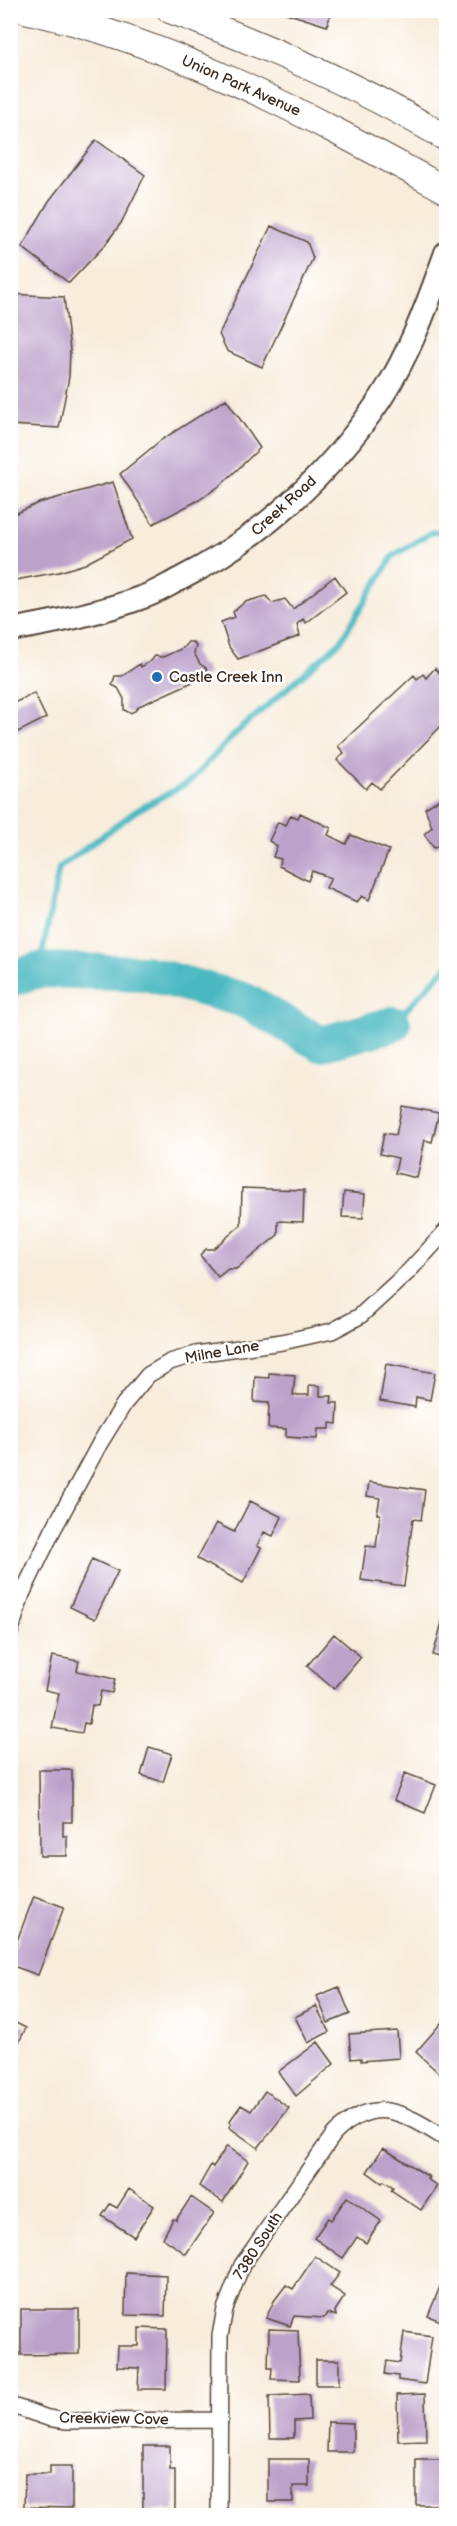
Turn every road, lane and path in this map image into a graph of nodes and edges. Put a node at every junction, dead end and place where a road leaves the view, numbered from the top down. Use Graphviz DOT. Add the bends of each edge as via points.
graph roads {
  1 [pos="25,10"];
  2 [pos="171,10"];
  3 [pos="447,138"];
  4 [pos="447,189"];
  5 [pos="447,253"];
  6 [pos="10,630"];
  7 [pos="447,1231"];
  8 [pos="10,1634"];
  9 [pos="447,2139"];
  10 [pos="10,2405"];
  11 [pos="220,2420"];
  12 [pos="219,2516"];
  1 -- 4 [label="main road, Union Park Avenue" via="113,35 200,67 332,127"];
  2 -- 3 [label="main road" via="301,64"];
  5 -- 6 [label="street, Creek Road" via="422,319 381,397 336,457 269,522 217,560 145,597 75,619"];
  7 -- 8 [label="street, Milne Lane" via="367,1310 332,1331 196,1354 170,1362 148,1375 106,1433 52,1530 22,1594"];
  9 -- 11 [label="street, 7380 South" via="396,2111 362,2113 334,2134 242,2265 225,2309 220,2336"];
  10 -- 11 [label="street, Creekview Cove" via="67,2421"];
  11 -- 12 [label="street, 7380 South"];
}
